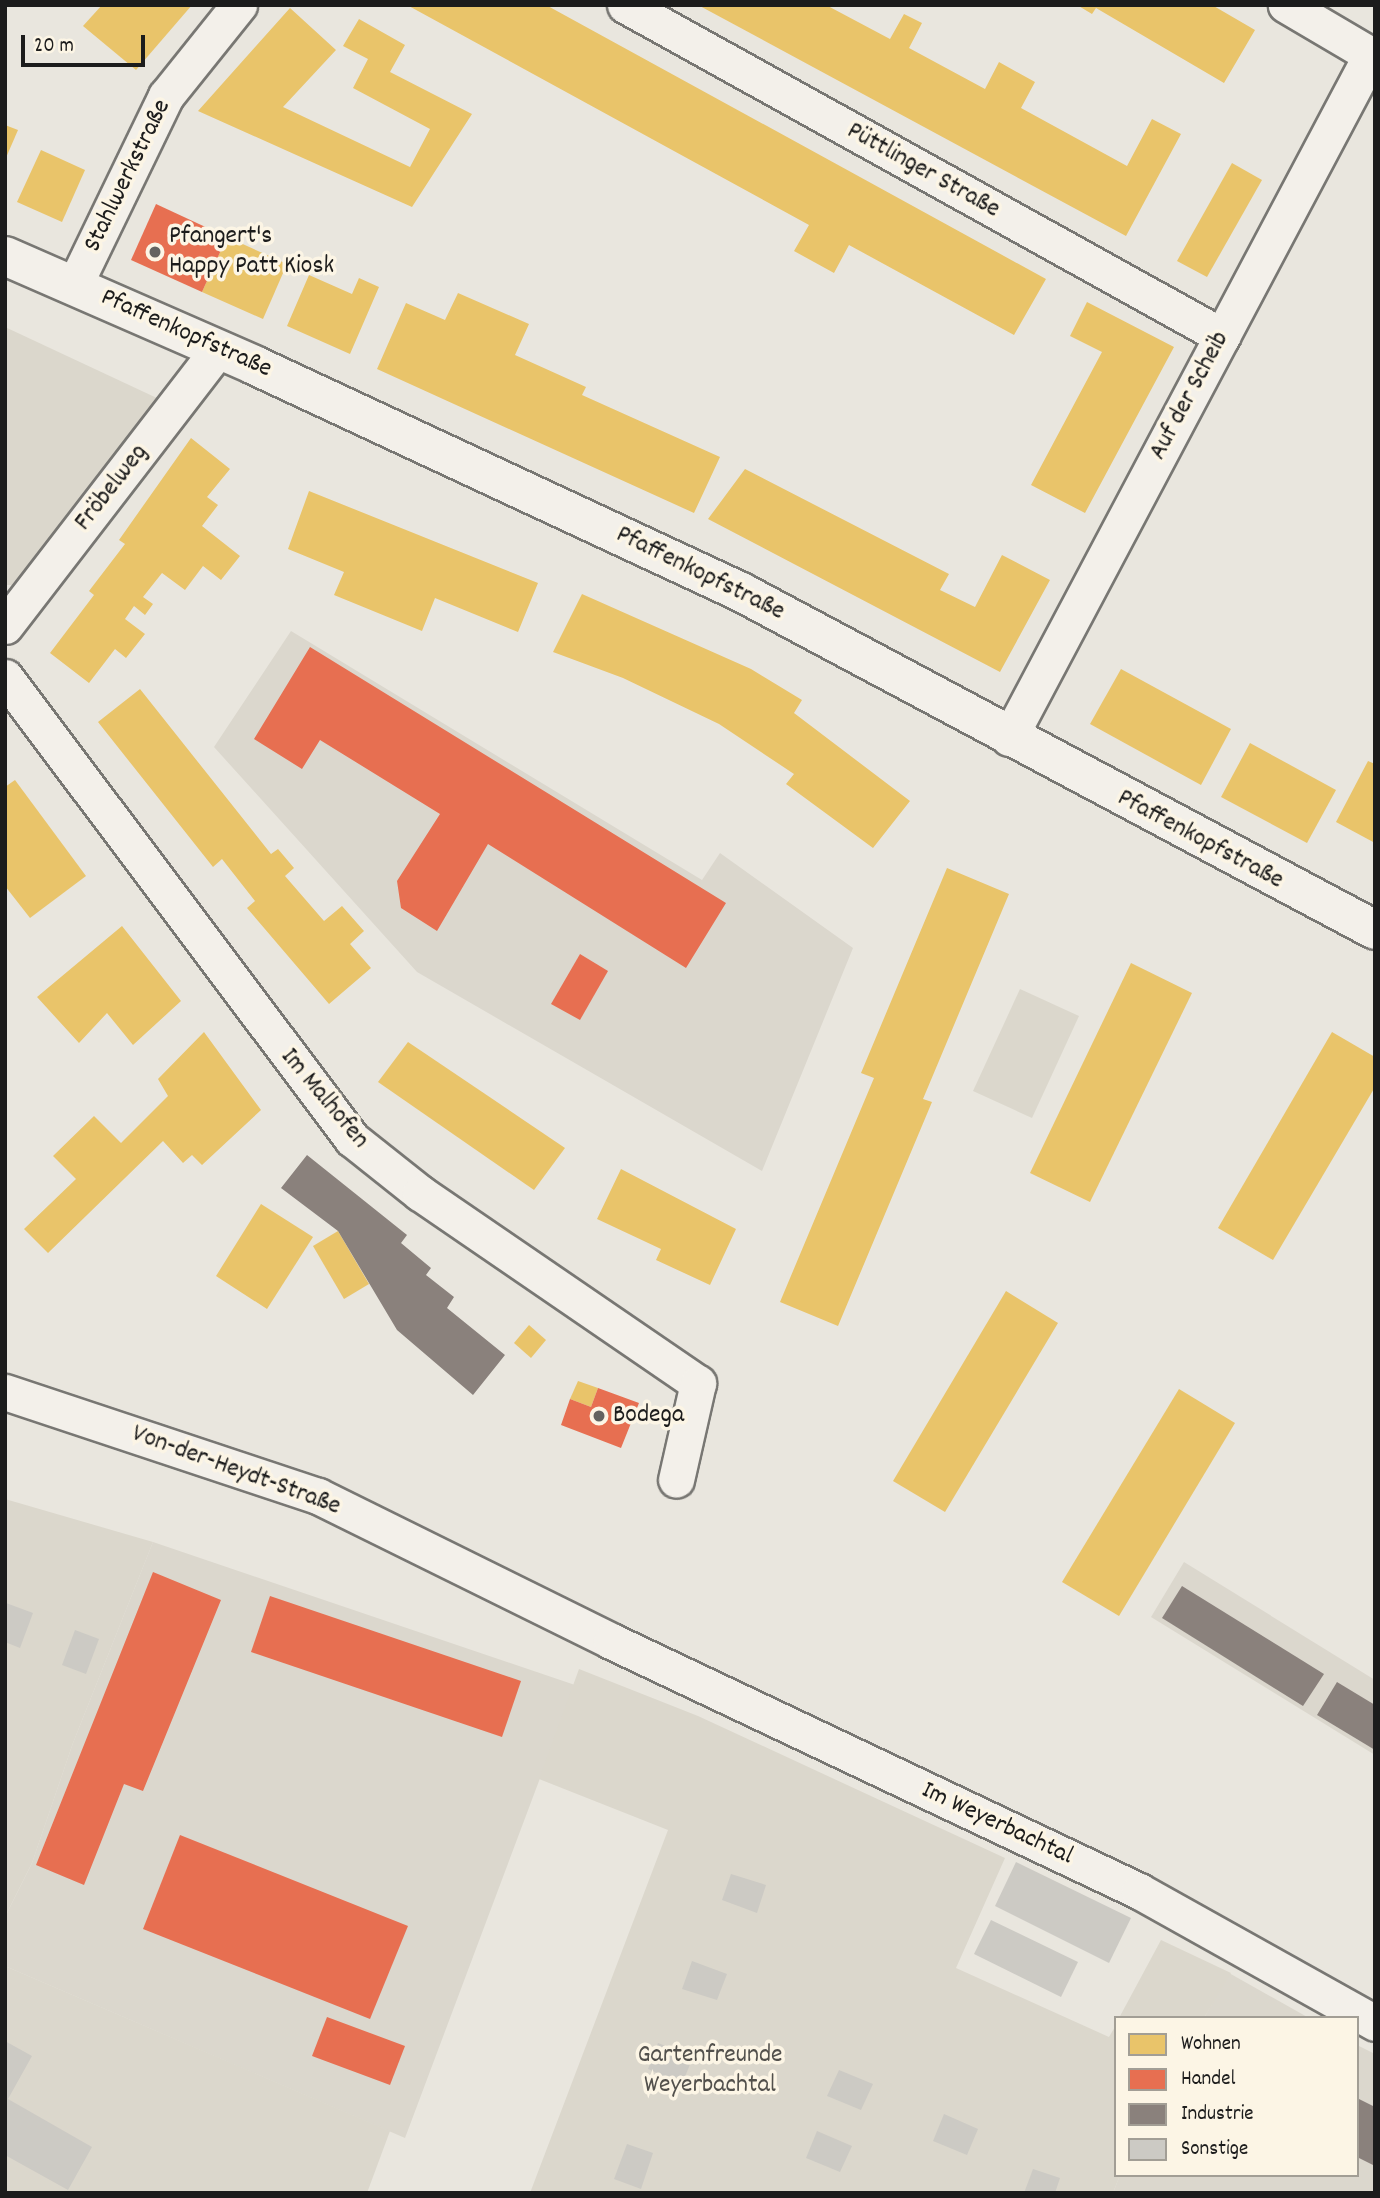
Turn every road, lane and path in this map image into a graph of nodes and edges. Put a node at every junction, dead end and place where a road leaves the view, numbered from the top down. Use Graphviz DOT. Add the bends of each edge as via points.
graph roads {
  1 [pos="239,5"];
  2 [pos="625,5"];
  3 [pos="1286,5"];
  4 [pos="5,256"];
  5 [pos="75,285"];
  6 [pos="1222,336"];
  7 [pos="218,349"];
  8 [pos="5,626"];
  9 [pos="5,677"];
  10 [pos="1009,738"];
  11 [pos="1375,930"];
  12 [pos="5,1392"];
  13 [pos="676,1480"];
  14 [pos="611,1641"];
  15 [pos="1375,2023"];
  1 -- 5 [label="street, Stahlwerkstraße" via="166,96"];
  2 -- 6 [label="street, Püttlinger Straße"];
  3 -- 6 [label="street, Auf der Scheib" via="1371,55"];
  4 -- 5 [label="street, Pfaffenkopfstraße"];
  5 -- 7 [label="street, Pfaffenkopfstraße"];
  6 -- 10 [label="street, Auf der Scheib"];
  7 -- 8 [label="street, Fröbelweg"];
  7 -- 10 [label="street, Pfaffenkopfstraße" via="741,592"];
  9 -- 13 [label="street, Im Malhofen" via="352,1139 420,1194 698,1383"];
  10 -- 11 [label="street, Pfaffenkopfstraße"];
  12 -- 14 [label="street, Von-der-Heydt-Straße" via="318,1496"];
  14 -- 15 [label="street, Im Weyerbachtal" via="1139,1891"];
}
